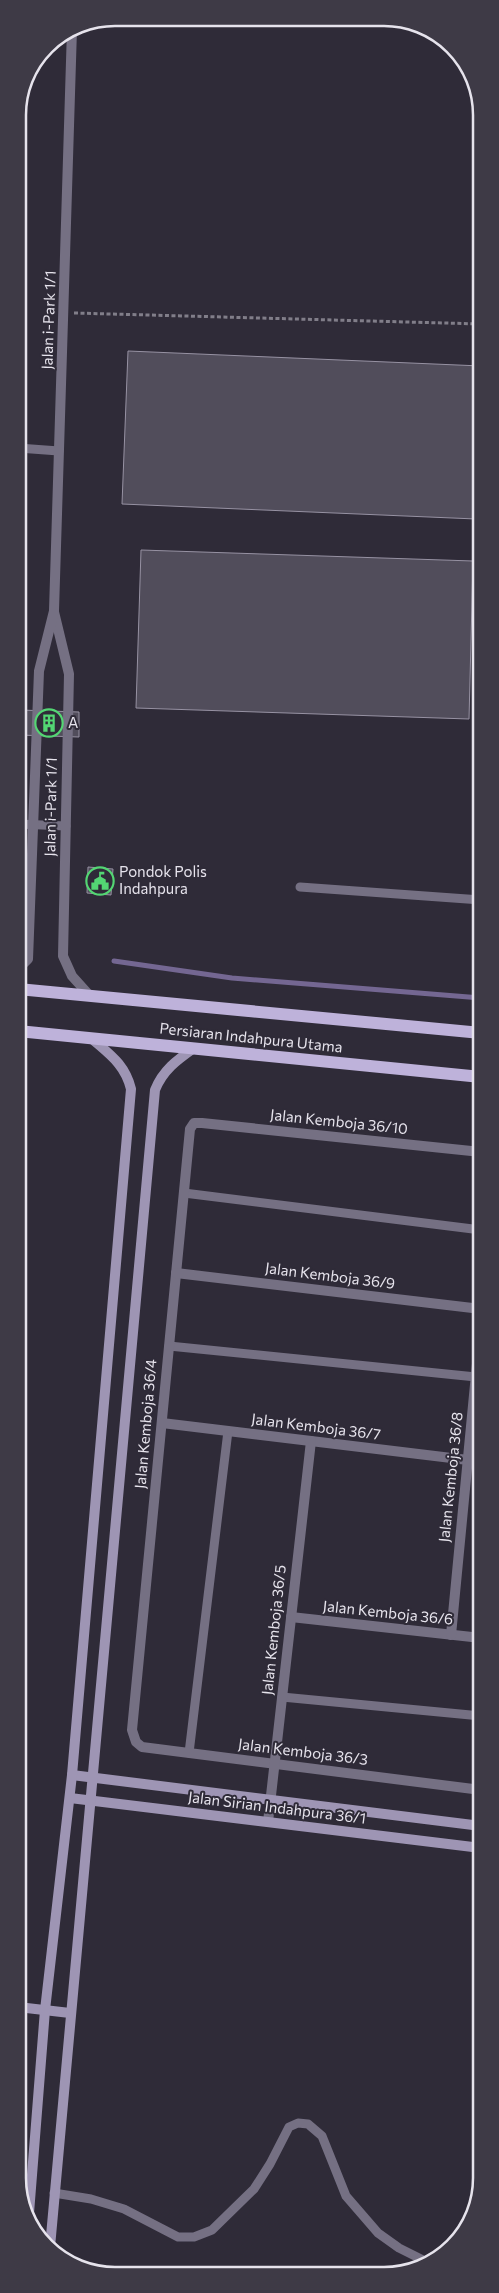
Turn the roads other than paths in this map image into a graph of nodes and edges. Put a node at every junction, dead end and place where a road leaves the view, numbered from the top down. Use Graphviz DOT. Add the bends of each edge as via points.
graph roads {
  1 [pos="72,38"];
  2 [pos="26,449"];
  3 [pos="60,451"];
  4 [pos="54,611"];
  5 [pos="26,824"];
  6 [pos="32,824"];
  7 [pos="66,826"];
  8 [pos="300,886"];
  9 [pos="473,899"];
  10 [pos="26,961"];
  11 [pos="26,990"];
  12 [pos="90,996"];
  13 [pos="26,1032"];
  14 [pos="473,1032"];
  15 [pos="91,1038"];
  16 [pos="194,1048"];
  17 [pos="473,1076"];
  18 [pos="194,1123"];
  19 [pos="473,1151"];
  20 [pos="184,1193"];
  21 [pos="473,1229"];
  22 [pos="176,1273"];
  23 [pos="473,1308"];
  24 [pos="169,1346"];
  25 [pos="473,1377"];
  26 [pos="162,1423"];
  27 [pos="473,1429"];
  28 [pos="228,1431"];
  29 [pos="311,1441"];
  30 [pos="468,1460"];
  31 [pos="291,1617"];
  32 [pos="451,1635"];
  33 [pos="473,1637"];
  34 [pos="282,1697"];
  35 [pos="473,1715"];
  36 [pos="132,1730"];
  37 [pos="189,1753"];
  38 [pos="274,1764"];
  39 [pos="72,1775"];
  40 [pos="93,1778"];
  41 [pos="473,1789"];
  42 [pos="70,1798"];
  43 [pos="90,1800"];
  44 [pos="270,1800"];
  45 [pos="268,1822"];
  46 [pos="473,1825"];
  47 [pos="473,1847"];
  48 [pos="26,2008"];
  49 [pos="45,2010"];
  50 [pos="70,2013"];
  51 [pos="54,2193"];
  52 [pos="30,2203"];
  53 [pos="51,2239"];
  54 [pos="420,2259"];
  1 -- 3 [label="street, Jalan i-Park 1/1"];
  2 -- 3 [label="lane"];
  3 -- 4 [label="street, Jalan i-Park 1/1"];
  4 -- 6 [label="street, Jalan i-Park 1/1" via="39,671"];
  4 -- 7 [label="street, Jalan i-Park 1/1" via="69,674"];
  5 -- 6 [label="lane"];
  6 -- 7 [label="lane"];
  6 -- 10 [label="street, Jalan i-Park 1/1"];
  7 -- 12 [label="street, Jalan i-Park 1/1" via="63,956 72,976"];
  8 -- 9 [label="lane"];
  11 -- 12 [label="main road, Persiaran Indahpura Utama"];
  12 -- 14 [label="main road, Persiaran Indahpura Utama"];
  13 -- 15 [label="main road, Persiaran Indahpura Utama"];
  15 -- 16 [label="main road, Persiaran Indahpura Utama"];
  15 -- 39 [label="main road" via="122,1066 128,1074 131,1089"];
  16 -- 17 [label="main road, Persiaran Indahpura Utama"];
  16 -- 40 [label="main road" via="160,1076 155,1090"];
  18 -- 19 [label="street, Jalan Kemboja 36/10"];
  18 -- 20 [label="street, Jalan Kemboja 36/4" via="190,1129"];
  20 -- 21 [label="lane"];
  20 -- 22 [label="street, Jalan Kemboja 36/4"];
  22 -- 23 [label="street, Jalan Kemboja 36/9"];
  22 -- 24 [label="street, Jalan Kemboja 36/4"];
  24 -- 25 [label="lane"];
  24 -- 26 [label="street, Jalan Kemboja 36/4"];
  26 -- 28 [label="street, Jalan Kemboja 36/7"];
  26 -- 36 [label="street, Jalan Kemboja 36/4"];
  27 -- 30 [label="street, Jalan Kemboja 36/8"];
  28 -- 29 [label="street, Jalan Kemboja 36/7"];
  28 -- 37 [label="lane"];
  29 -- 30 [label="street, Jalan Kemboja 36/7"];
  29 -- 31 [label="street, Jalan Kemboja 36/5"];
  30 -- 32 [label="street, Jalan Kemboja 36/8"];
  31 -- 32 [label="street, Jalan Kemboja 36/6"];
  31 -- 34 [label="street, Jalan Kemboja 36/5"];
  32 -- 33 [label="street, Jalan Kemboja 36/6"];
  34 -- 35 [label="lane"];
  34 -- 38 [label="street, Jalan Kemboja 36/5"];
  36 -- 37 [label="street, Jalan Kemboja 36/3" via="136,1742 142,1747"];
  37 -- 38 [label="street, Jalan Kemboja 36/3"];
  38 -- 41 [label="street, Jalan Kemboja 36/3"];
  38 -- 44 [label="street, Jalan Kemboja 36/5"];
  39 -- 40 [label="main road, Jalan Sirian Indahpura 36/1"];
  39 -- 42 [label="main road"];
  40 -- 43 [label="main road"];
  40 -- 44 [label="main road, Jalan Sirian Indahpura 36/1"];
  42 -- 43 [label="main road, Jalan Sirian Indahpura 36/1"];
  42 -- 49 [label="main road"];
  43 -- 45 [label="main road, Jalan Sirian Indahpura 36/1"];
  43 -- 50 [label="main road"];
  44 -- 45 [label="street, Jalan Kemboja 36/5"];
  44 -- 46 [label="main road, Jalan Sirian Indahpura 36/1"];
  45 -- 47 [label="main road, Jalan Sirian Indahpura 36/1"];
  48 -- 49 [label="main road"];
  49 -- 50 [label="main road"];
  49 -- 52 [label="main road"];
  50 -- 51 [label="main road"];
  51 -- 53 [label="main road"];
  51 -- 54 [label="lane" via="124,2208 178,2237 194,2237 212,2230 254,2189 289,2127 298,2123 308,2124 322,2136 346,2196 378,2233"];
}
